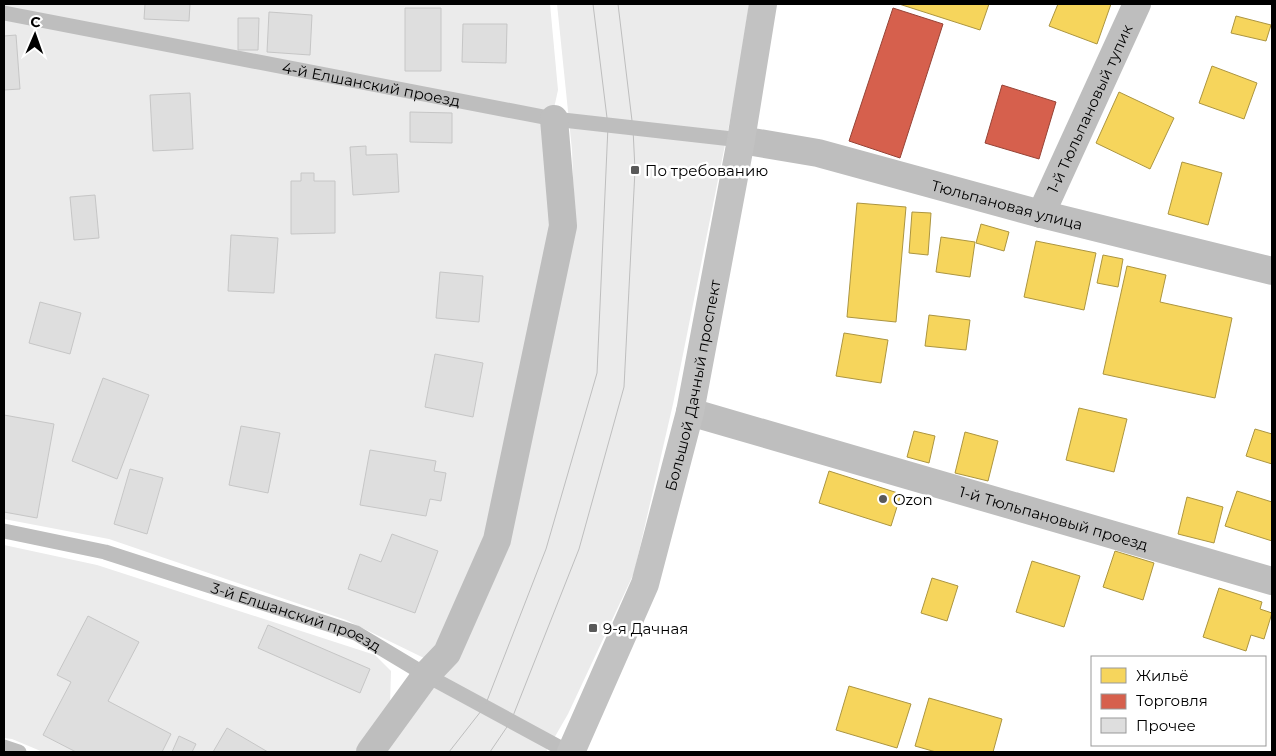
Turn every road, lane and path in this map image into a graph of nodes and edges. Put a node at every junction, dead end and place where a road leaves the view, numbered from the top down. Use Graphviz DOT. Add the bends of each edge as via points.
graph roads {
  1 [pos="763,4"];
  2 [pos="1137,4"];
  3 [pos="4,13"];
  4 [pos="554,119"];
  5 [pos="741,140"];
  6 [pos="1041,214"];
  7 [pos="1272,271"];
  8 [pos="690,412"];
  9 [pos="4,531"];
  10 [pos="1272,581"];
  11 [pos="426,675"];
  12 [pos="4,747"];
  13 [pos="19,752"];
  14 [pos="370,752"];
  15 [pos="569,752"];
  1 -- 5 [label="main road, Большой Дачный проспект"];
  2 -- 6 [label="street, 1-й Тюльпановый тупик"];
  3 -- 4 [label="lane, 4-й Елшанский проезд"];
  4 -- 5 [label="lane, 4-й Елшанский проезд"];
  4 -- 11 [label="street" via="563,226 497,540 446,654"];
  5 -- 6 [label="street, Тюльпановая улица" via="818,153"];
  5 -- 8 [label="main road, Большой Дачный проспект"];
  6 -- 7 [label="street, Тюльпановая улица"];
  8 -- 10 [label="street, 1-й Тюльпановый проезд"];
  8 -- 15 [label="main road, Большой Дачный проспект" via="645,584"];
  9 -- 11 [label="lane, 3-й Елшанский проезд" via="105,552 356,634"];
  11 -- 14 [label="street"];
  11 -- 15 [label="lane, 3-й Елшанский проезд"];
  12 -- 13 [label="lane"];
}
